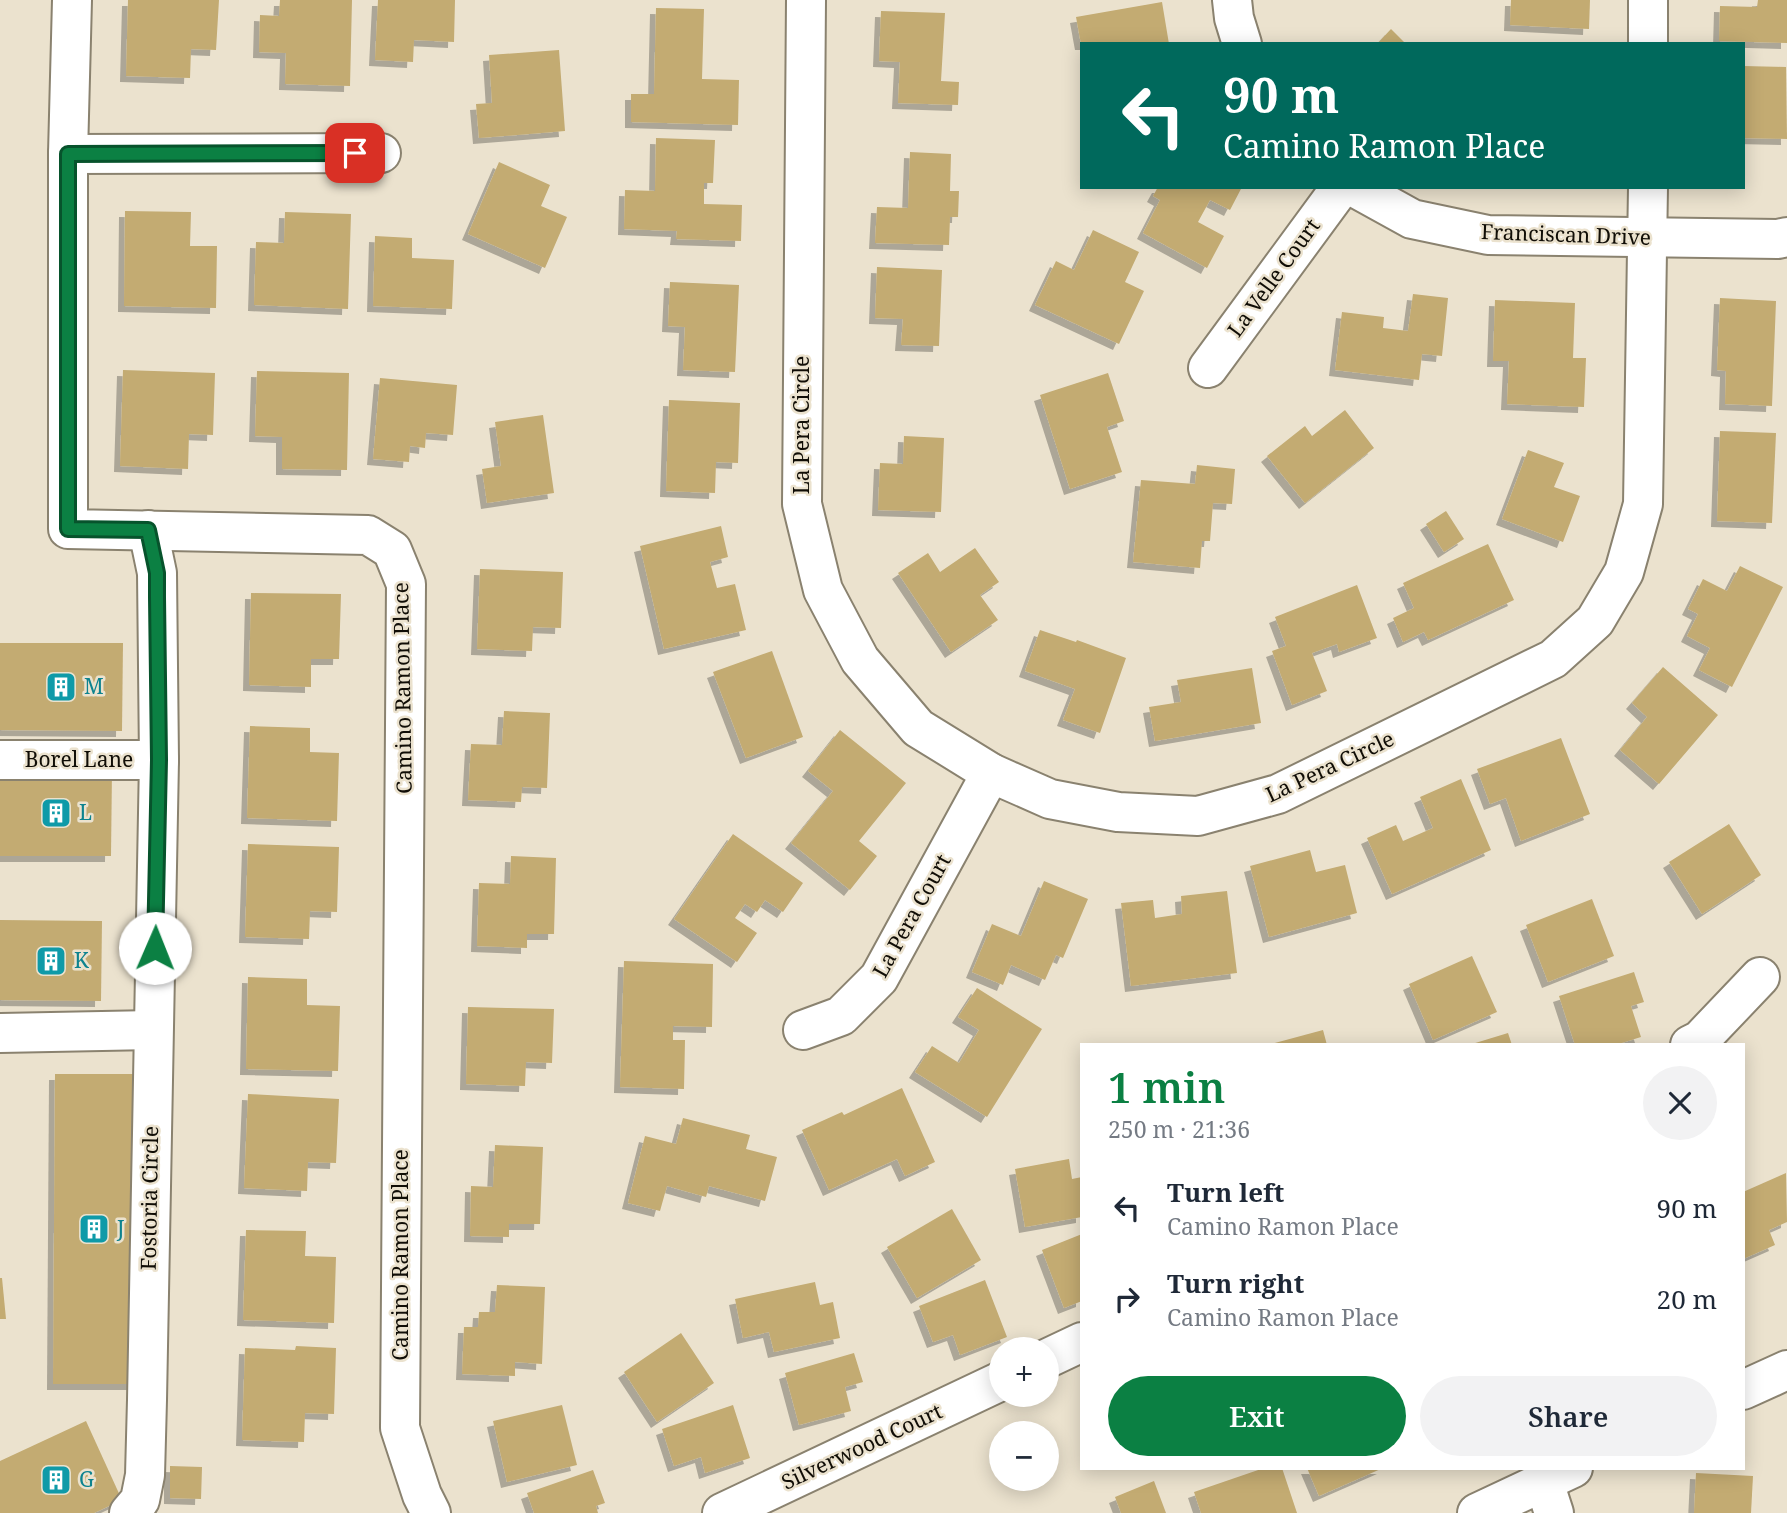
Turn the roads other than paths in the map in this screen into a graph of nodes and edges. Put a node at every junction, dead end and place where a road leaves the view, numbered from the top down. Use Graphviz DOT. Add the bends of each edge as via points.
graph roads {
  1 [pos="72,0"];
  2 [pos="806,0"];
  3 [pos="1232,0"];
  4 [pos="1648,0"];
  5 [pos="1241,42"];
  6 [pos="1648,42"];
  7 [pos="381,153"];
  8 [pos="68,154"];
  9 [pos="1340,189"];
  10 [pos="1358,189"];
  11 [pos="1648,189"];
  12 [pos="1787,237"];
  13 [pos="1648,239"];
  14 [pos="1208,368"];
  15 [pos="148,530"];
  16 [pos="0,760"];
  17 [pos="159,760"];
  18 [pos="991,773"];
  19 [pos="1760,977"];
  20 [pos="153,1030"];
  21 [pos="803,1030"];
  22 [pos="0,1033"];
  23 [pos="1694,1043"];
  24 [pos="1080,1343"];
  25 [pos="1059,1353"];
  26 [pos="1787,1370"];
  27 [pos="989,1387"];
  28 [pos="1745,1389"];
  29 [pos="1557,1488"];
  30 [pos="129,1513"];
  31 [pos="431,1513"];
  32 [pos="722,1513"];
  33 [pos="1477,1513"];
  1 -- 8 [label="street, Camino Ramon Place"];
  2 -- 18 [label="street, La Pera Circle" via="802,504 823,590 860,660 918,728"];
  3 -- 5 [label="street"];
  4 -- 6 [label="street"];
  7 -- 8 [label="street"];
  8 -- 15 [label="street, Camino Ramon Place" via="68,529"];
  9 -- 14 [label="street, La Velle Court"];
  10 -- 13 [label="street, Franciscan Drive" via="1412,219 1488,235"];
  11 -- 13 [label="street, La Pera Circle"];
  12 -- 13 [label="street, Franciscan Drive"];
  13 -- 18 [label="street, La Pera Circle" via="1643,504 1624,572 1595,621 1553,659 1278,794 1198,816 1118,812 1050,799"];
  15 -- 17 [label="street, Borel Lane" via="157,573"];
  15 -- 31 [label="street, Camino Ramon Place" via="368,535 392,550 406,584 400,1428"];
  16 -- 17 [label="street, Borel Lane"];
  17 -- 20 [label="street, Borel Lane"];
  18 -- 21 [label="street, La Pera Court" via="879,978 841,1016"];
  19 -- 23 [label="street"];
  20 -- 22 [label="street"];
  20 -- 30 [label="street, Fostoria Circle" via="145,1475 140,1500"];
  24 -- 25 [label="street"];
  26 -- 28 [label="street"];
  27 -- 32 [label="street, Silverwood Court"];
  29 -- 33 [label="street"];
}
